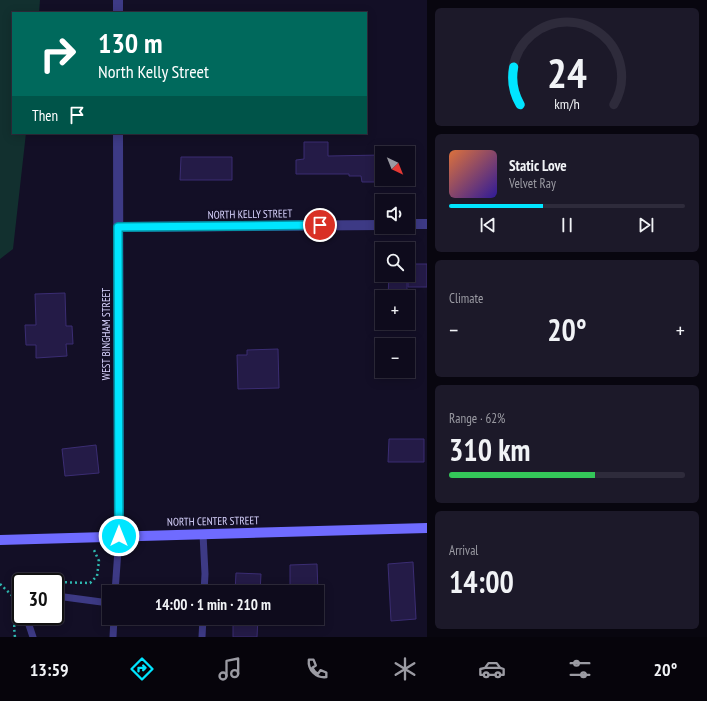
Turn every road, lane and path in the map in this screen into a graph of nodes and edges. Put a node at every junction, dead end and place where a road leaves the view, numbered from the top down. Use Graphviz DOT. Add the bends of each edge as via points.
graph roads {
  1 [pos="118,0"];
  2 [pos="118,12"];
  3 [pos="118,134"];
  4 [pos="415,224"];
  5 [pos="427,224"];
  6 [pos="375,225"];
  7 [pos="118,227"];
  8 [pos="427,528"];
  9 [pos="202,534"];
  10 [pos="119,536"];
  11 [pos="87,537"];
  12 [pos="0,540"];
  13 [pos="64,582"];
  14 [pos="0,584"];
  15 [pos="116,585"];
  16 [pos="204,585"];
  17 [pos="12,595"];
  18 [pos="64,597"];
  19 [pos="102,602"];
  20 [pos="13,625"];
  21 [pos="29,625"];
  22 [pos="114,625"];
  23 [pos="203,625"];
  24 [pos="15,637"];
  25 [pos="33,637"];
  26 [pos="113,637"];
  27 [pos="202,637"];
  1 -- 2 [label="street"];
  3 -- 7 [label="street, WEST BINGHAM STREET"];
  4 -- 5 [label="street"];
  6 -- 7 [label="street, NORTH KELLY STREET"];
  7 -- 10 [label="street, WEST BINGHAM STREET"];
  8 -- 9 [label="main road, NORTH CENTER STREET"];
  9 -- 10 [label="main road, NORTH CENTER STREET"];
  9 -- 16 [label="lane"];
  10 -- 11 [label="main road, NORTH CENTER STREET"];
  10 -- 15 [label="lane"];
  11 -- 12 [label="main road, NORTH CENTER STREET"];
  11 -- 13 [label="path" via="99,561 97,576 90,583"];
  14 -- 17 [label="path"];
  18 -- 19 [label="lane"];
  20 -- 24 [label="path"];
  21 -- 25 [label="lane"];
  22 -- 26 [label="lane"];
  23 -- 27 [label="lane"];
}
